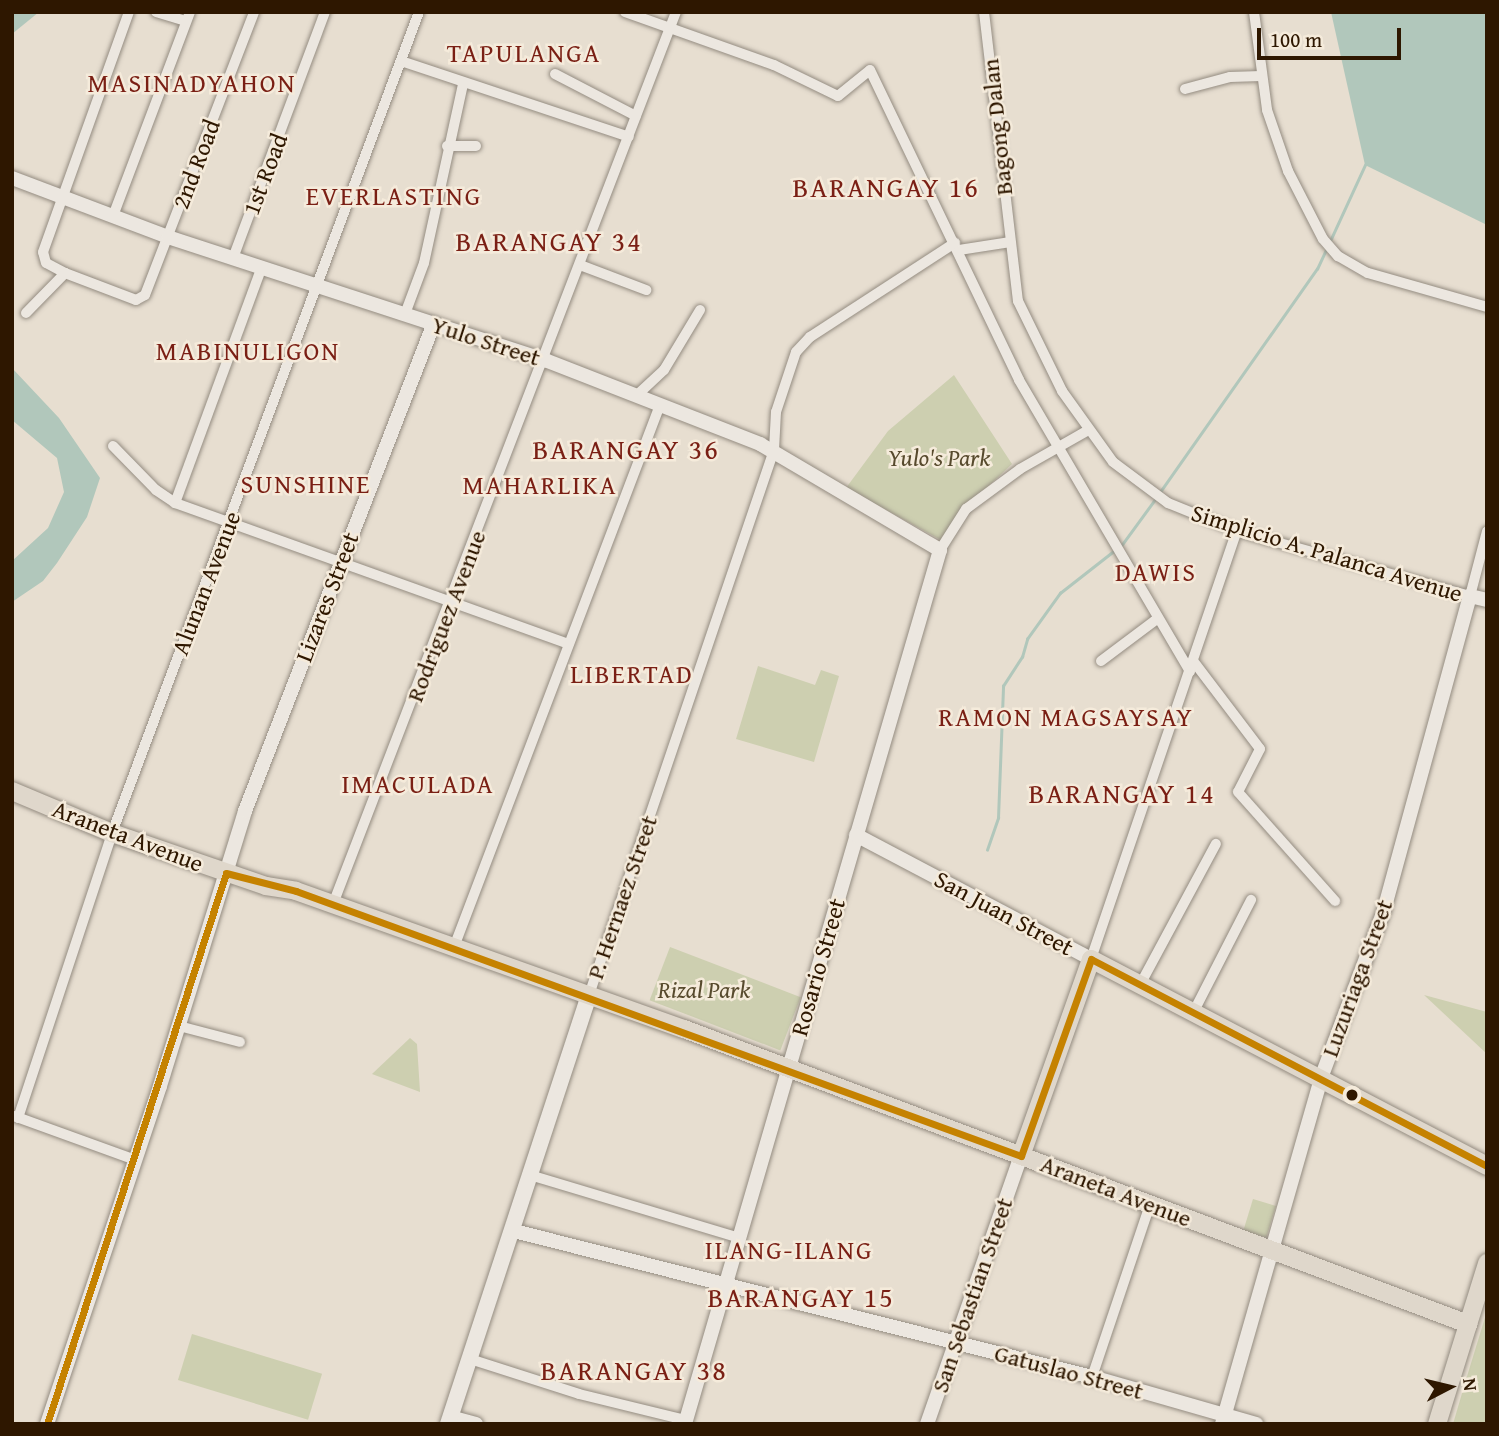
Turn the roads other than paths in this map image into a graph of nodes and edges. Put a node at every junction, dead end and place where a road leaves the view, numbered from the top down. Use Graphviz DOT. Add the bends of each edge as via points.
graph roads {
  1 [pos="130,12"];
  2 [pos="156,12"];
  3 [pos="254,12"];
  4 [pos="326,12"];
  5 [pos="419,12"];
  6 [pos="625,12"];
  7 [pos="676,12"];
  8 [pos="984,12"];
  9 [pos="1254,12"];
  10 [pos="188,17"];
  11 [pos="670,28"];
  12 [pos="401,61"];
  13 [pos="555,74"];
  14 [pos="1261,76"];
  15 [pos="463,84"];
  16 [pos="1185,89"];
  17 [pos="636,116"];
  18 [pos="629,137"];
  19 [pos="447,146"];
  20 [pos="475,146"];
  21 [pos="12,178"];
  22 [pos="59,197"];
  23 [pos="113,216"];
  24 [pos="168,237"];
  25 [pos="1010,242"];
  26 [pos="957,247"];
  27 [pos="233,258"];
  28 [pos="580,265"];
  29 [pos="262,267"];
  30 [pos="65,273"];
  31 [pos="318,286"];
  32 [pos="646,290"];
  33 [pos="1487,307"];
  34 [pos="700,310"];
  35 [pos="26,313"];
  36 [pos="405,314"];
  37 [pos="434,324"];
  38 [pos="545,359"];
  39 [pos="636,396"];
  40 [pos="660,405"];
  41 [pos="1087,431"];
  42 [pos="113,446"];
  43 [pos="1057,446"];
  44 [pos="774,450"];
  45 [pos="175,503"];
  46 [pos="229,522"];
  47 [pos="1237,531"];
  48 [pos="1487,531"];
  49 [pos="940,551"];
  50 [pos="340,562"];
  51 [pos="1470,596"];
  52 [pos="1487,600"];
  53 [pos="452,601"];
  54 [pos="1157,619"];
  55 [pos="569,644"];
  56 [pos="1101,661"];
  57 [pos="1192,667"];
  58 [pos="12,791"];
  59 [pos="112,833"];
  60 [pos="856,835"];
  61 [pos="1216,844"];
  62 [pos="226,873"];
  63 [pos="1251,900"];
  64 [pos="1335,901"];
  65 [pos="333,904"];
  66 [pos="454,947"];
  67 [pos="1091,959"];
  68 [pos="1141,984"];
  69 [pos="589,995"];
  70 [pos="1194,1011"];
  71 [pos="178,1026"];
  72 [pos="240,1042"];
  73 [pos="790,1068"];
  74 [pos="1321,1078"];
  75 [pos="15,1117"];
  76 [pos="1021,1156"];
  77 [pos="133,1158"];
  78 [pos="1487,1167"];
  79 [pos="533,1176"];
  80 [pos="1150,1205"];
  81 [pos="514,1231"];
  82 [pos="740,1238"];
  83 [pos="1271,1250"];
  84 [pos="1487,1263"];
  85 [pos="727,1283"];
  86 [pos="1468,1324"];
  87 [pos="956,1342"];
  88 [pos="470,1359"];
  89 [pos="1092,1377"];
  90 [pos="1223,1419"];
  91 [pos="449,1420"];
  92 [pos="686,1422"];
  93 [pos="47,1424"];
  94 [pos="476,1424"];
  95 [pos="927,1424"];
  96 [pos="1256,1424"];
  97 [pos="1437,1424"];
  1 -- 22 [label="street"];
  2 -- 10 [label="street"];
  3 -- 24 [label="street, 2nd Road"];
  4 -- 27 [label="street, 1st Road"];
  5 -- 12 [label="street, Alunan Avenue"];
  6 -- 11 [label="street"];
  7 -- 11 [label="street, Rodriguez Avenue"];
  8 -- 25 [label="street, Bagong Dalan"];
  9 -- 14 [label="street"];
  10 -- 23 [label="street"];
  11 -- 17 [label="street, Rodriguez Avenue"];
  11 -- 26 [label="street" via="774,65 838,96 870,70"];
  12 -- 15 [label="street"];
  12 -- 31 [label="street, Alunan Avenue"];
  13 -- 17 [label="street"];
  14 -- 16 [label="street" via="1230,77"];
  14 -- 33 [label="street" via="1282,157 1338,257 1368,273"];
  15 -- 18 [label="street"];
  15 -- 19 [label="street"];
  17 -- 18 [label="street, Rodriguez Avenue"];
  18 -- 28 [label="street, Rodriguez Avenue"];
  19 -- 20 [label="street"];
  19 -- 36 [label="street" via="424,263"];
  21 -- 22 [label="street, Yulo Street"];
  22 -- 23 [label="street, Yulo Street"];
  22 -- 30 [label="street" via="43,257"];
  23 -- 24 [label="street, Yulo Street"];
  24 -- 27 [label="street, Yulo Street"];
  24 -- 30 [label="street, 2nd Road" via="141,299"];
  25 -- 26 [label="street"];
  25 -- 41 [label="street, Bagong Dalan" via="1014,286 1027,324"];
  26 -- 43 [label="street" via="1019,380"];
  26 -- 44 [label="street, P. Hernaez Street" via="799,346 776,412"];
  27 -- 29 [label="street, Yulo Street"];
  28 -- 32 [label="street"];
  28 -- 38 [label="street, Rodriguez Avenue"];
  29 -- 31 [label="street, Yulo Street"];
  29 -- 45 [label="street"];
  30 -- 35 [label="street"];
  31 -- 36 [label="street, Yulo Street"];
  31 -- 46 [label="street, Alunan Avenue"];
  34 -- 39 [label="street" via="664,370"];
  36 -- 37 [label="street, Yulo Street"];
  37 -- 38 [label="street, Yulo Street"];
  37 -- 50 [label="street, Lizares Street"];
  38 -- 39 [label="street, Yulo Street"];
  38 -- 53 [label="street, Rodriguez Avenue"];
  39 -- 40 [label="street, Yulo Street"];
  40 -- 44 [label="street, Yulo Street"];
  40 -- 55 [label="street"];
  41 -- 43 [label="street"];
  41 -- 47 [label="street, Simplicio A. Palanca Avenue" via="1144,489"];
  42 -- 45 [label="street"];
  43 -- 49 [label="street" via="966,509"];
  43 -- 54 [label="street"];
  44 -- 49 [label="street, Yulo Street"];
  44 -- 69 [label="street, P. Hernaez Street"];
  45 -- 46 [label="street"];
  46 -- 50 [label="street"];
  46 -- 59 [label="street, Alunan Avenue"];
  47 -- 51 [label="street, Simplicio A. Palanca Avenue"];
  47 -- 57 [label="street, San Sebastian Street"];
  48 -- 51 [label="street, Luzuriaga Street"];
  49 -- 60 [label="street, Rosario Street"];
  50 -- 53 [label="street"];
  50 -- 62 [label="street, Lizares Street"];
  51 -- 52 [label="street, Simplicio A. Palanca Avenue"];
  51 -- 74 [label="street, Luzuriaga Street" via="1374,941"];
  53 -- 55 [label="street"];
  53 -- 65 [label="street, Rodriguez Avenue"];
  54 -- 56 [label="street"];
  54 -- 57 [label="street"];
  55 -- 66 [label="street"];
  57 -- 64 [label="street" via="1260,750 1238,792"];
  57 -- 67 [label="street, San Sebastian Street"];
  58 -- 59 [label="main road, Araneta Avenue"];
  59 -- 62 [label="main road, Araneta Avenue"];
  59 -- 75 [label="street, Alunan Avenue"];
  60 -- 67 [label="street, San Juan Street"];
  60 -- 73 [label="street, Rosario Street"];
  61 -- 68 [label="street"];
  62 -- 65 [label="main road, Araneta Avenue"];
  62 -- 71 [label="street, Lizares Street"];
  63 -- 70 [label="street"];
  65 -- 66 [label="main road, Araneta Avenue"];
  66 -- 69 [label="main road, Araneta Avenue"];
  67 -- 68 [label="main road, San Juan Street"];
  67 -- 76 [label="main road, San Sebastian Street"];
  68 -- 70 [label="main road, San Juan Street"];
  69 -- 73 [label="main road, Araneta Avenue"];
  69 -- 79 [label="main road, P. Hernaez Street"];
  70 -- 74 [label="main road, San Juan Street"];
  71 -- 72 [label="street"];
  71 -- 77 [label="street, Lizares Street"];
  73 -- 76 [label="main road, Araneta Avenue"];
  73 -- 82 [label="street, Rosario Street"];
  74 -- 78 [label="main road, San Juan Street"];
  74 -- 83 [label="street, Luzuriaga Street"];
  75 -- 77 [label="street"];
  76 -- 80 [label="main road, Araneta Avenue"];
  76 -- 87 [label="street, San Sebastian Street"];
  77 -- 93 [label="street, Lizares Street"];
  79 -- 81 [label="main road, P. Hernaez Street"];
  79 -- 82 [label="street"];
  80 -- 83 [label="main road, Araneta Avenue"];
  80 -- 89 [label="street"];
  81 -- 85 [label="street, Gatuslao Street"];
  81 -- 88 [label="main road, P. Hernaez Street"];
  82 -- 85 [label="street, Rosario Street"];
  83 -- 86 [label="main road, Araneta Avenue"];
  83 -- 90 [label="street, Luzuriaga Street"];
  84 -- 86 [label="main road"];
  85 -- 87 [label="street, Gatuslao Street"];
  85 -- 92 [label="street, Rosario Street"];
  86 -- 97 [label="main road"];
  87 -- 89 [label="street, Gatuslao Street"];
  87 -- 95 [label="street, San Sebastian Street"];
  88 -- 91 [label="main road, P. Hernaez Street"];
  88 -- 92 [label="street"];
  89 -- 90 [label="street, Gatuslao Street"];
  90 -- 96 [label="street, Gatuslao Street"];
  91 -- 94 [label="street"];
}
